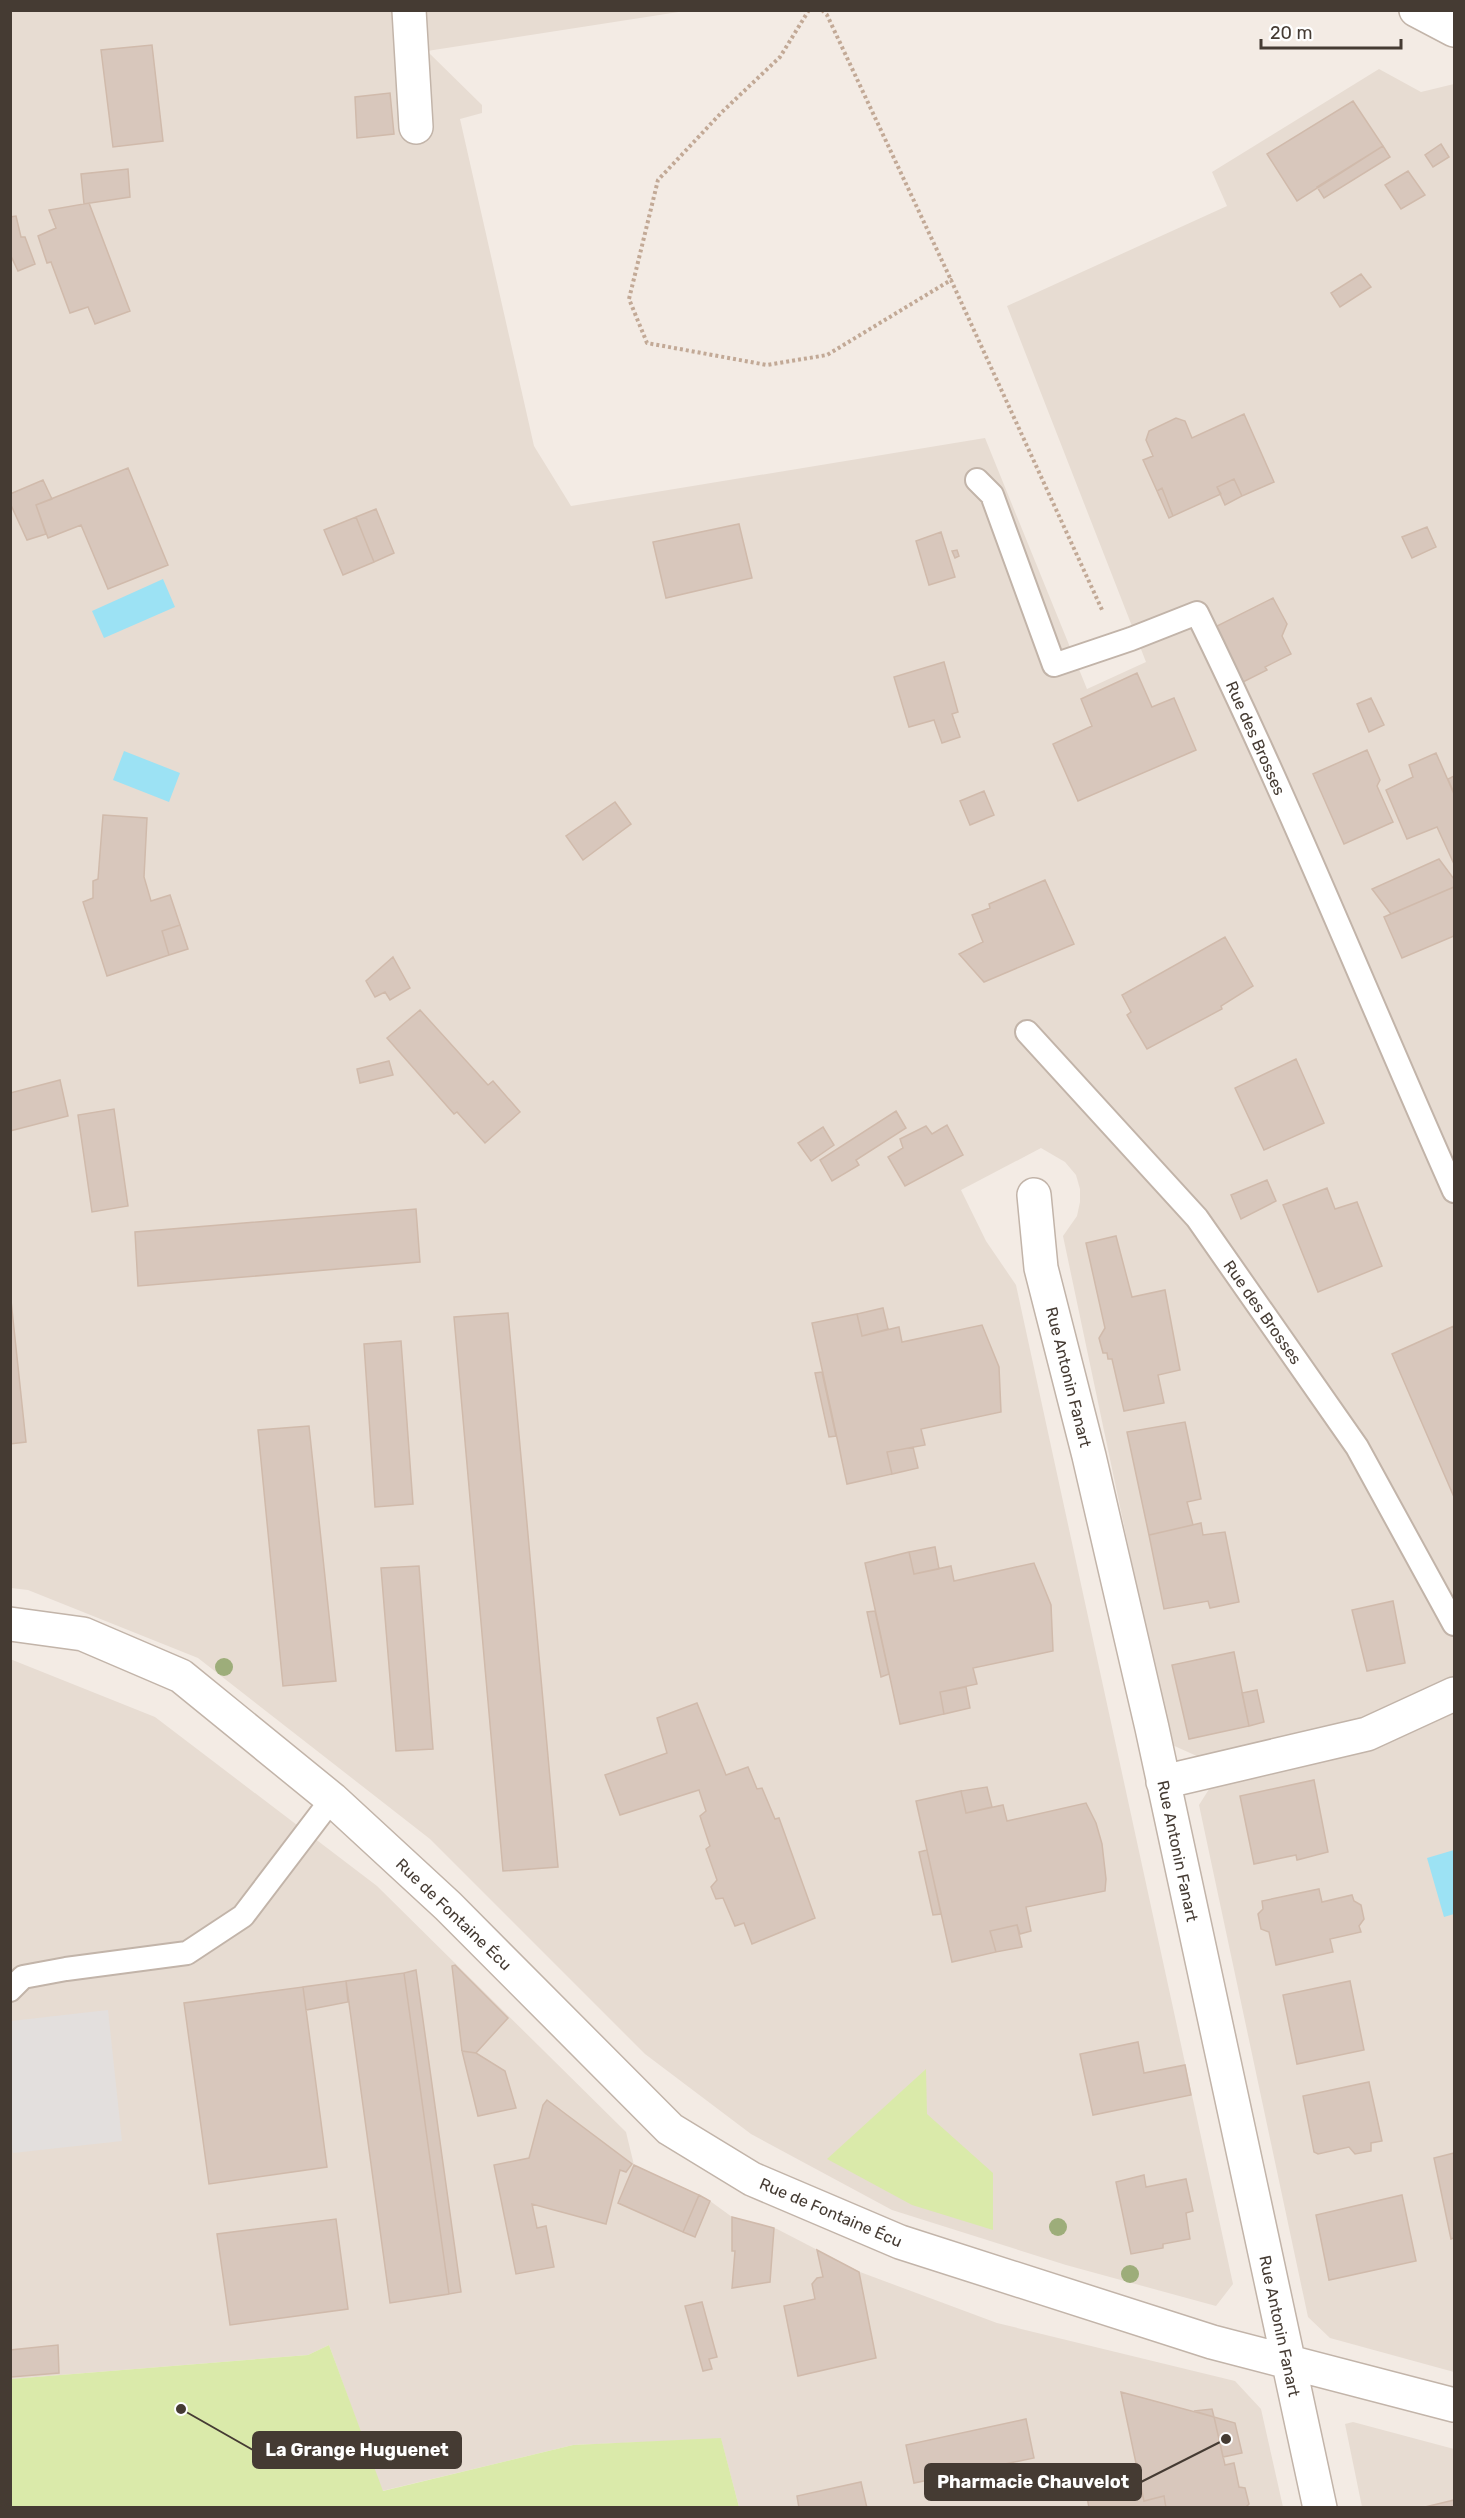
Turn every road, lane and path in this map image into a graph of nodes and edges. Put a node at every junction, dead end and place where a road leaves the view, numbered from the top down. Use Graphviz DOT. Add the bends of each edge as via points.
graph roads {
  1 [pos="410,10"];
  2 [pos="809,10"];
  3 [pos="822,10"];
  4 [pos="1416,10"];
  5 [pos="1455,30"];
  6 [pos="416,127"];
  7 [pos="951,280"];
  8 [pos="977,480"];
  9 [pos="1131,639"];
  10 [pos="1027,1032"];
  11 [pos="1455,1191"];
  12 [pos="1034,1196"];
  13 [pos="10,1624"];
  14 [pos="1455,1624"];
  15 [pos="1455,1694"];
  16 [pos="1163,1782"];
  17 [pos="332,1799"];
  18 [pos="10,1990"];
  19 [pos="1290,2364"];
  20 [pos="1455,2405"];
  21 [pos="1320,2508"];
  1 -- 6 [label="street"];
  2 -- 7 [label="path" via="780,57 658,180 629,299 647,343 767,365 827,355"];
  3 -- 7 [label="path"];
  4 -- 5 [label="street"];
  7 -- 9 [label="path" via="1108,625 1124,620"];
  8 -- 9 [label="lane, Rue des Brosses" via="992,495 1054,665"];
  9 -- 11 [label="lane, Rue des Brosses" via="1197,612 1246,714"];
  10 -- 14 [label="lane, Rue des Brosses" via="1197,1218 1357,1447"];
  12 -- 16 [label="street, Rue Antonin Fanart" via="1041,1268 1092,1468"];
  13 -- 17 [label="street, Rue de Fontaine Écu" via="83,1634 181,1677"];
  15 -- 16 [label="street" via="1367,1734"];
  16 -- 19 [label="street, Rue Antonin Fanart"];
  17 -- 18 [label="lane" via="243,1916 187,1953 23,1977"];
  17 -- 19 [label="street, Rue de Fontaine Écu" via="448,1906 670,2129 752,2179 900,2242"];
  19 -- 20 [label="street, Rue de Fontaine Écu"];
  19 -- 21 [label="street, Rue Antonin Fanart"];
}
